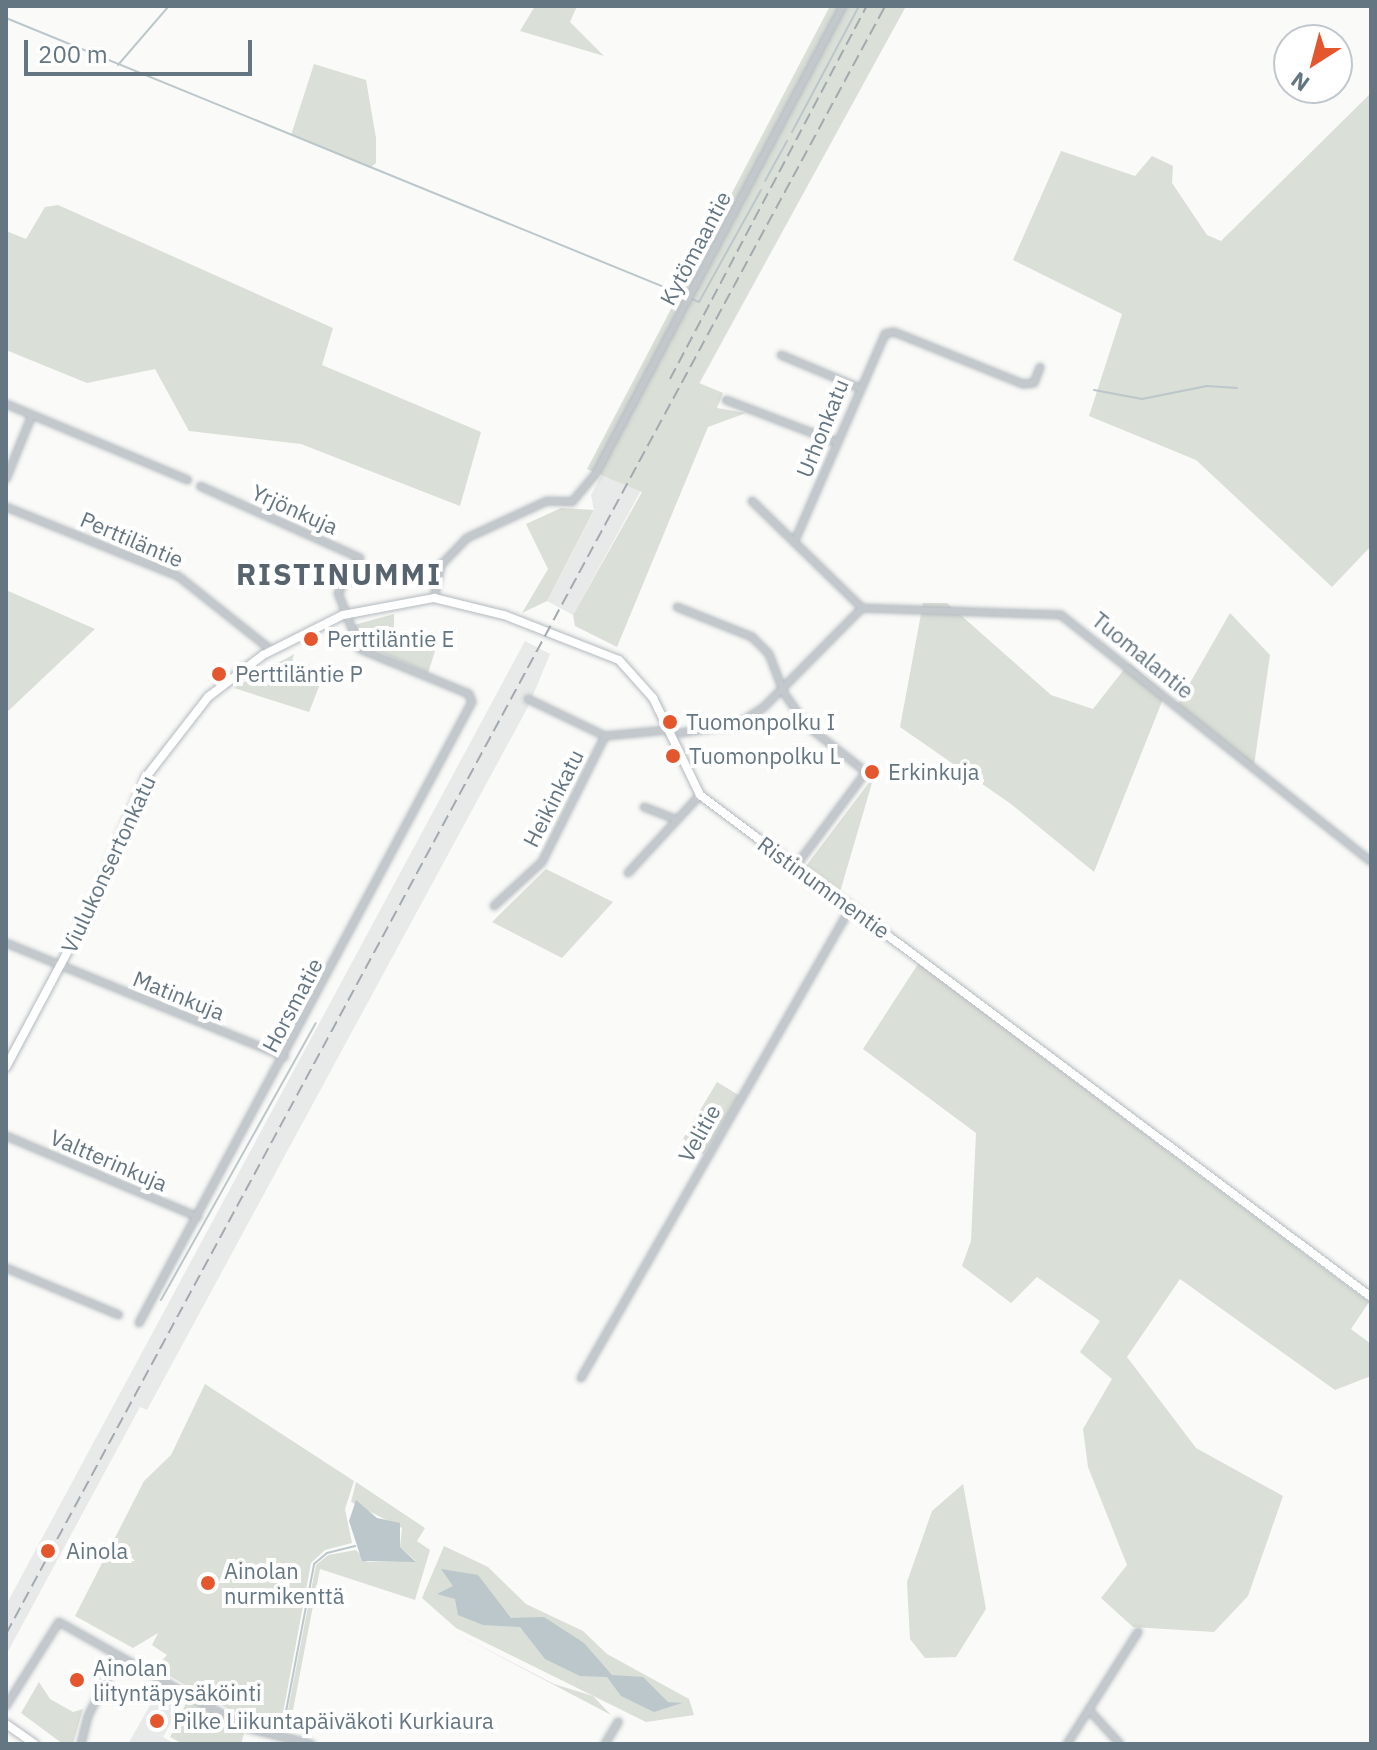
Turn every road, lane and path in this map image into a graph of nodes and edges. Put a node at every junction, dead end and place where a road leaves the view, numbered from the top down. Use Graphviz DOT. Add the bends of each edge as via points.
graph roads {
  1 [pos="843,6"];
  2 [pos="781,355"];
  3 [pos="1040,367"];
  4 [pos="857,387"];
  5 [pos="726,400"];
  6 [pos="6,404"];
  7 [pos="32,415"];
  8 [pos="836,442"];
  9 [pos="6,479"];
  10 [pos="188,480"];
  11 [pos="200,486"];
  12 [pos="752,501"];
  13 [pos="6,507"];
  14 [pos="796,538"];
  15 [pos="434,598"];
  16 [pos="677,607"];
  17 [pos="862,608"];
  18 [pos="343,615"];
  19 [pos="271,650"];
  20 [pos="784,693"];
  21 [pos="528,699"];
  22 [pos="668,730"];
  23 [pos="680,733"];
  24 [pos="605,736"];
  25 [pos="700,795"];
  26 [pos="644,807"];
  27 [pos="676,819"];
  28 [pos="1371,862"];
  29 [pos="796,866"];
  30 [pos="628,873"];
  31 [pos="494,906"];
  32 [pos="851,907"];
  33 [pos="6,943"];
  34 [pos="59,967"];
  35 [pos="285,1057"];
  36 [pos="6,1067"];
  37 [pos="6,1136"];
  38 [pos="198,1217"];
  39 [pos="6,1268"];
  40 [pos="1371,1297"];
  41 [pos="119,1315"];
  42 [pos="139,1323"];
  43 [pos="581,1378"];
  44 [pos="1138,1632"];
  45 [pos="118,1657"];
  46 [pos="6,1706"];
  47 [pos="1089,1710"];
  48 [pos="618,1722"];
  49 [pos="6,1724"];
  50 [pos="35,1744"];
  51 [pos="81,1744"];
  52 [pos="311,1744"];
  53 [pos="605,1744"];
  54 [pos="1067,1744"];
  55 [pos="1120,1744"];
  1 -- 15 [label="street, Kytömaantie" via="595,475 572,502 547,501 467,538 441,565"];
  2 -- 4 [label="street"];
  3 -- 4 [label="street, Urhonkatu" via="1034,383 1023,384 894,332 885,334"];
  4 -- 8 [label="street, Urhonkatu"];
  5 -- 8 [label="street"];
  6 -- 7 [label="street"];
  7 -- 9 [label="street"];
  7 -- 10 [label="street"];
  8 -- 14 [label="street, Urhonkatu"];
  11 -- 18 [label="street, Yrjönkuja" via="360,558 338,593"];
  12 -- 14 [label="street"];
  13 -- 19 [label="street, Perttiläntie" via="178,576"];
  14 -- 17 [label="street"];
  15 -- 18 [label="street, Ristinummentie"];
  15 -- 22 [label="street, Ristinummentie" via="597,648 640,679"];
  16 -- 20 [label="street" via="752,637 769,654"];
  17 -- 20 [label="street"];
  17 -- 28 [label="street, Tuomalantie" via="1071,619"];
  18 -- 19 [label="street, Ristinummentie"];
  18 -- 35 [label="street, Horsmatie" via="360,649 469,694 472,702"];
  19 -- 34 [label="street, Viulukonsertonkatu" via="208,697 146,777 91,908"];
  20 -- 23 [label="street" via="738,724"];
  20 -- 29 [label="street" via="806,725 866,772"];
  21 -- 24 [label="street"];
  22 -- 24 [label="street"];
  22 -- 25 [label="street, Ristinummentie"];
  24 -- 31 [label="street, Heikinkatu" via="542,862"];
  25 -- 27 [label="street"];
  25 -- 29 [label="street, Ristinummentie"];
  26 -- 27 [label="street"];
  27 -- 30 [label="street"];
  29 -- 32 [label="street, Ristinummentie"];
  32 -- 40 [label="street, Ristinummentie"];
  32 -- 43 [label="street, Velitie"];
  33 -- 34 [label="street, Matinkuja"];
  34 -- 35 [label="street, Matinkuja"];
  34 -- 36 [label="street, Viulukonsertonkatu"];
  35 -- 38 [label="street, Horsmatie"];
  37 -- 38 [label="street, Valtterinkuja"];
  38 -- 42 [label="street, Horsmatie"];
  39 -- 41 [label="street"];
  44 -- 47 [label="street"];
  45 -- 46 [label="street" via="55,1623"];
  45 -- 51 [label="street" via="86,1720"];
  45 -- 52 [label="street" via="247,1728"];
  47 -- 54 [label="street"];
  47 -- 55 [label="street"];
  48 -- 53 [label="street"];
  49 -- 50 [label="street"];
}
